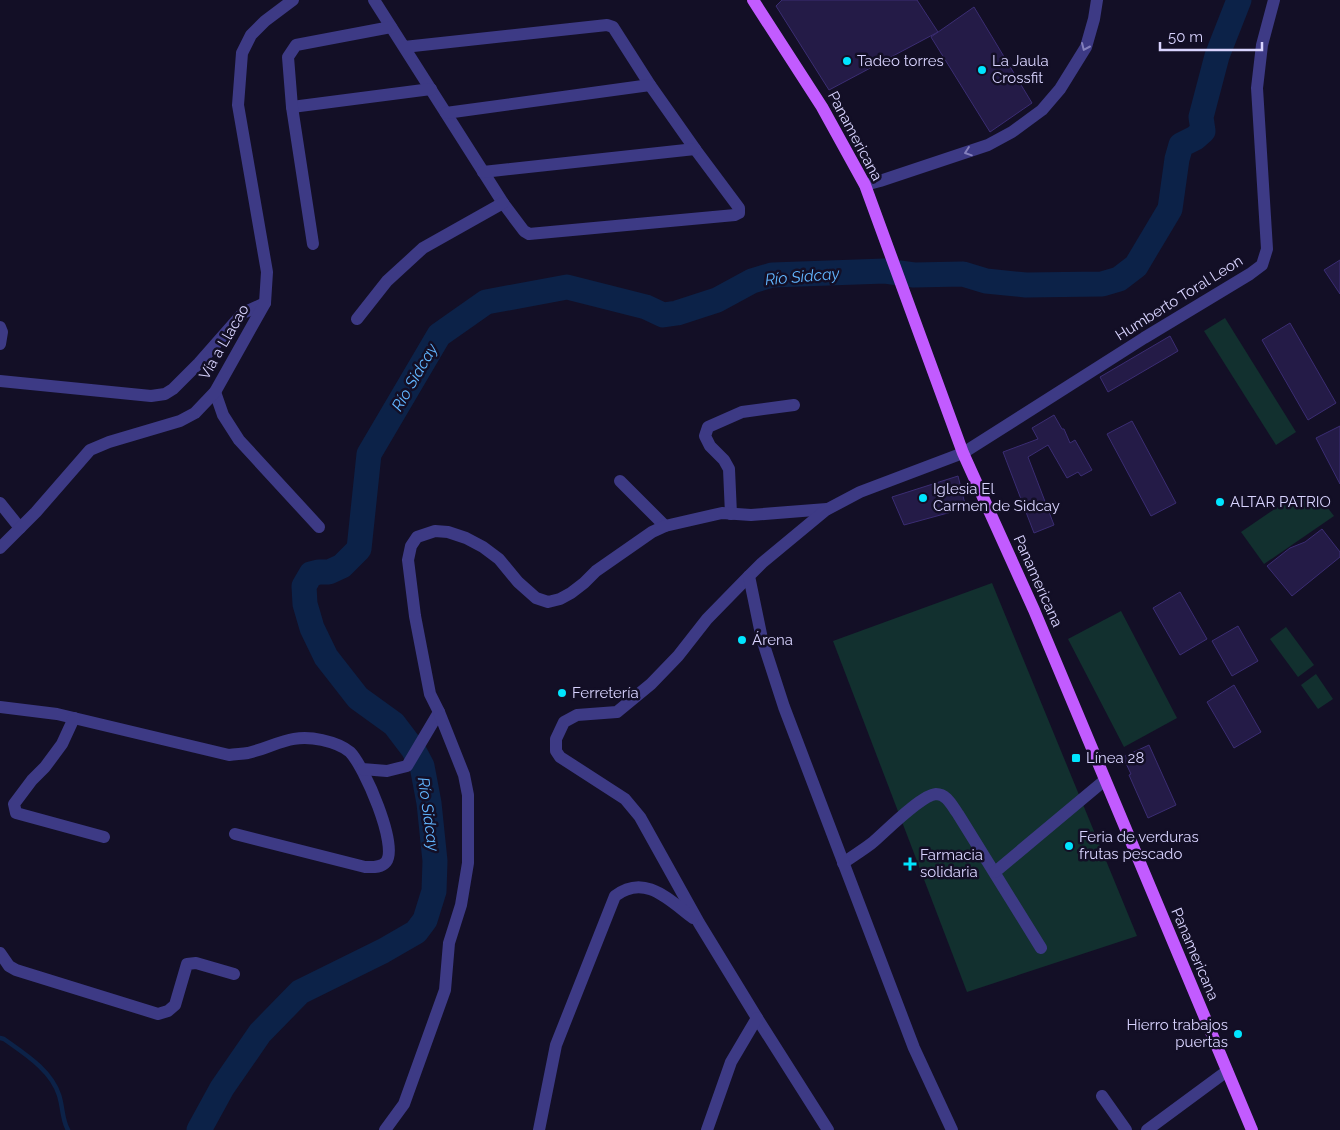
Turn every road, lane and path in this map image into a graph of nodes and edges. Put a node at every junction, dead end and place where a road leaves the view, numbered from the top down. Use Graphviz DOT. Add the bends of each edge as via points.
graph roads {
  1 [pos="294,0"];
  2 [pos="374,0"];
  3 [pos="753,0"];
  4 [pos="1096,0"];
  5 [pos="1274,0"];
  6 [pos="391,27"];
  7 [pos="404,47"];
  8 [pos="650,85"];
  9 [pos="431,89"];
  10 [pos="292,107"];
  11 [pos="446,113"];
  12 [pos="695,149"];
  13 [pos="483,172"];
  14 [pos="865,184"];
  15 [pos="503,203"];
  16 [pos="314,244"];
  17 [pos="265,303"];
  18 [pos="357,319"];
  19 [pos="0,327"];
  20 [pos="0,344"];
  21 [pos="0,381"];
  22 [pos="215,392"];
  23 [pos="794,405"];
  24 [pos="964,453"];
  25 [pos="620,481"];
  26 [pos="0,503"];
  27 [pos="828,509"];
  28 [pos="731,514"];
  29 [pos="665,526"];
  30 [pos="319,527"];
  31 [pos="20,528"];
  32 [pos="0,548"];
  33 [pos="748,576"];
  34 [pos="0,707"];
  35 [pos="439,712"];
  36 [pos="74,718"];
  37 [pos="362,769"];
  38 [pos="1105,780"];
  39 [pos="235,834"];
  40 [pos="104,838"];
  41 [pos="843,862"];
  42 [pos="995,872"];
  43 [pos="699,923"];
  44 [pos="1041,948"];
  45 [pos="0,953"];
  46 [pos="234,974"];
  47 [pos="757,1018"];
  48 [pos="1227,1071"];
  49 [pos="1102,1096"];
  50 [pos="385,1130"];
  51 [pos="539,1130"];
  52 [pos="706,1130"];
  53 [pos="828,1130"];
  54 [pos="952,1130"];
  55 [pos="1126,1130"];
  56 [pos="1147,1130"];
  57 [pos="1252,1130"];
  1 -- 17 [label="street, Vía a Llacao" via="251,35 242,53 238,106 267,272"];
  2 -- 6 [label="street"];
  3 -- 14 [label="main road, Panamericana" via="822,107"];
  4 -- 14 [label="street, one-way" via="1086,47 1060,89 1042,110 988,145"];
  5 -- 24 [label="street, Humberto Toral Leon" via="1262,45 1257,88 1267,249 1262,265"];
  6 -- 7 [label="street"];
  6 -- 10 [label="street" via="296,45 288,57"];
  7 -- 8 [label="street" via="607,25 613,27"];
  7 -- 9 [label="street"];
  8 -- 11 [label="street"];
  8 -- 12 [label="street"];
  9 -- 10 [label="street"];
  9 -- 11 [label="street"];
  10 -- 16 [label="street"];
  11 -- 13 [label="street"];
  12 -- 13 [label="street"];
  12 -- 15 [label="street" via="739,208 736,215 529,234 520,228"];
  13 -- 15 [label="street"];
  14 -- 24 [label="main road, Panamericana"];
  15 -- 18 [label="street" via="423,248 387,281"];
  17 -- 21 [label="street" via="243,313 200,362 165,394 151,396"];
  17 -- 22 [label="street, Vía a Llacao"];
  19 -- 20 [label="street"];
  22 -- 30 [label="street" via="223,415 239,440"];
  22 -- 31 [label="street, Vía a Llacao" via="195,413 180,421 90,450"];
  23 -- 28 [label="street" via="742,412 708,427 705,436 710,446 729,468"];
  24 -- 27 [label="street, Humberto Toral Leon" via="860,492"];
  24 -- 38 [label="main road, Panamericana"];
  25 -- 29 [label="street"];
  26 -- 31 [label="street"];
  27 -- 28 [label="street"];
  27 -- 33 [label="street"];
  28 -- 29 [label="street" via="722,513"];
  29 -- 35 [label="street" via="596,571 571,593 548,602 536,598 499,559 466,538 435,531 417,537 408,560 411,585 430,694"];
  31 -- 32 [label="street, Vía a Llacao"];
  33 -- 41 [label="street" via="762,639 784,707"];
  33 -- 43 [label="street" via="651,684 617,712 593,712 569,718 556,738 556,751 560,757 625,798"];
  34 -- 36 [label="street"];
  35 -- 37 [label="street" via="407,766 387,771"];
  35 -- 50 [label="street" via="464,775 468,795 468,863 461,905 449,943 445,990 404,1104"];
  36 -- 37 [label="street" via="229,754 248,753 296,738 322,740 350,752"];
  36 -- 40 [label="street" via="62,744 14,804 16,813"];
  37 -- 39 [label="street" via="376,799 390,849 387,861 380,867 365,867"];
  38 -- 42 [label="street"];
  38 -- 48 [label="main road, Panamericana"];
  41 -- 42 [label="street" via="863,850 914,806 935,794 947,798"];
  41 -- 54 [label="street" via="914,1048"];
  42 -- 44 [label="street"];
  43 -- 47 [label="street"];
  43 -- 51 [label="street" via="658,891 635,887 615,896 556,1045"];
  45 -- 46 [label="street" via="16,970 158,1014 168,1012 174,1005 187,964 196,963"];
  47 -- 52 [label="street" via="731,1062"];
  47 -- 53 [label="street"];
  48 -- 56 [label="street"];
  48 -- 57 [label="main road, Panamericana"];
  49 -- 55 [label="street"];
}
